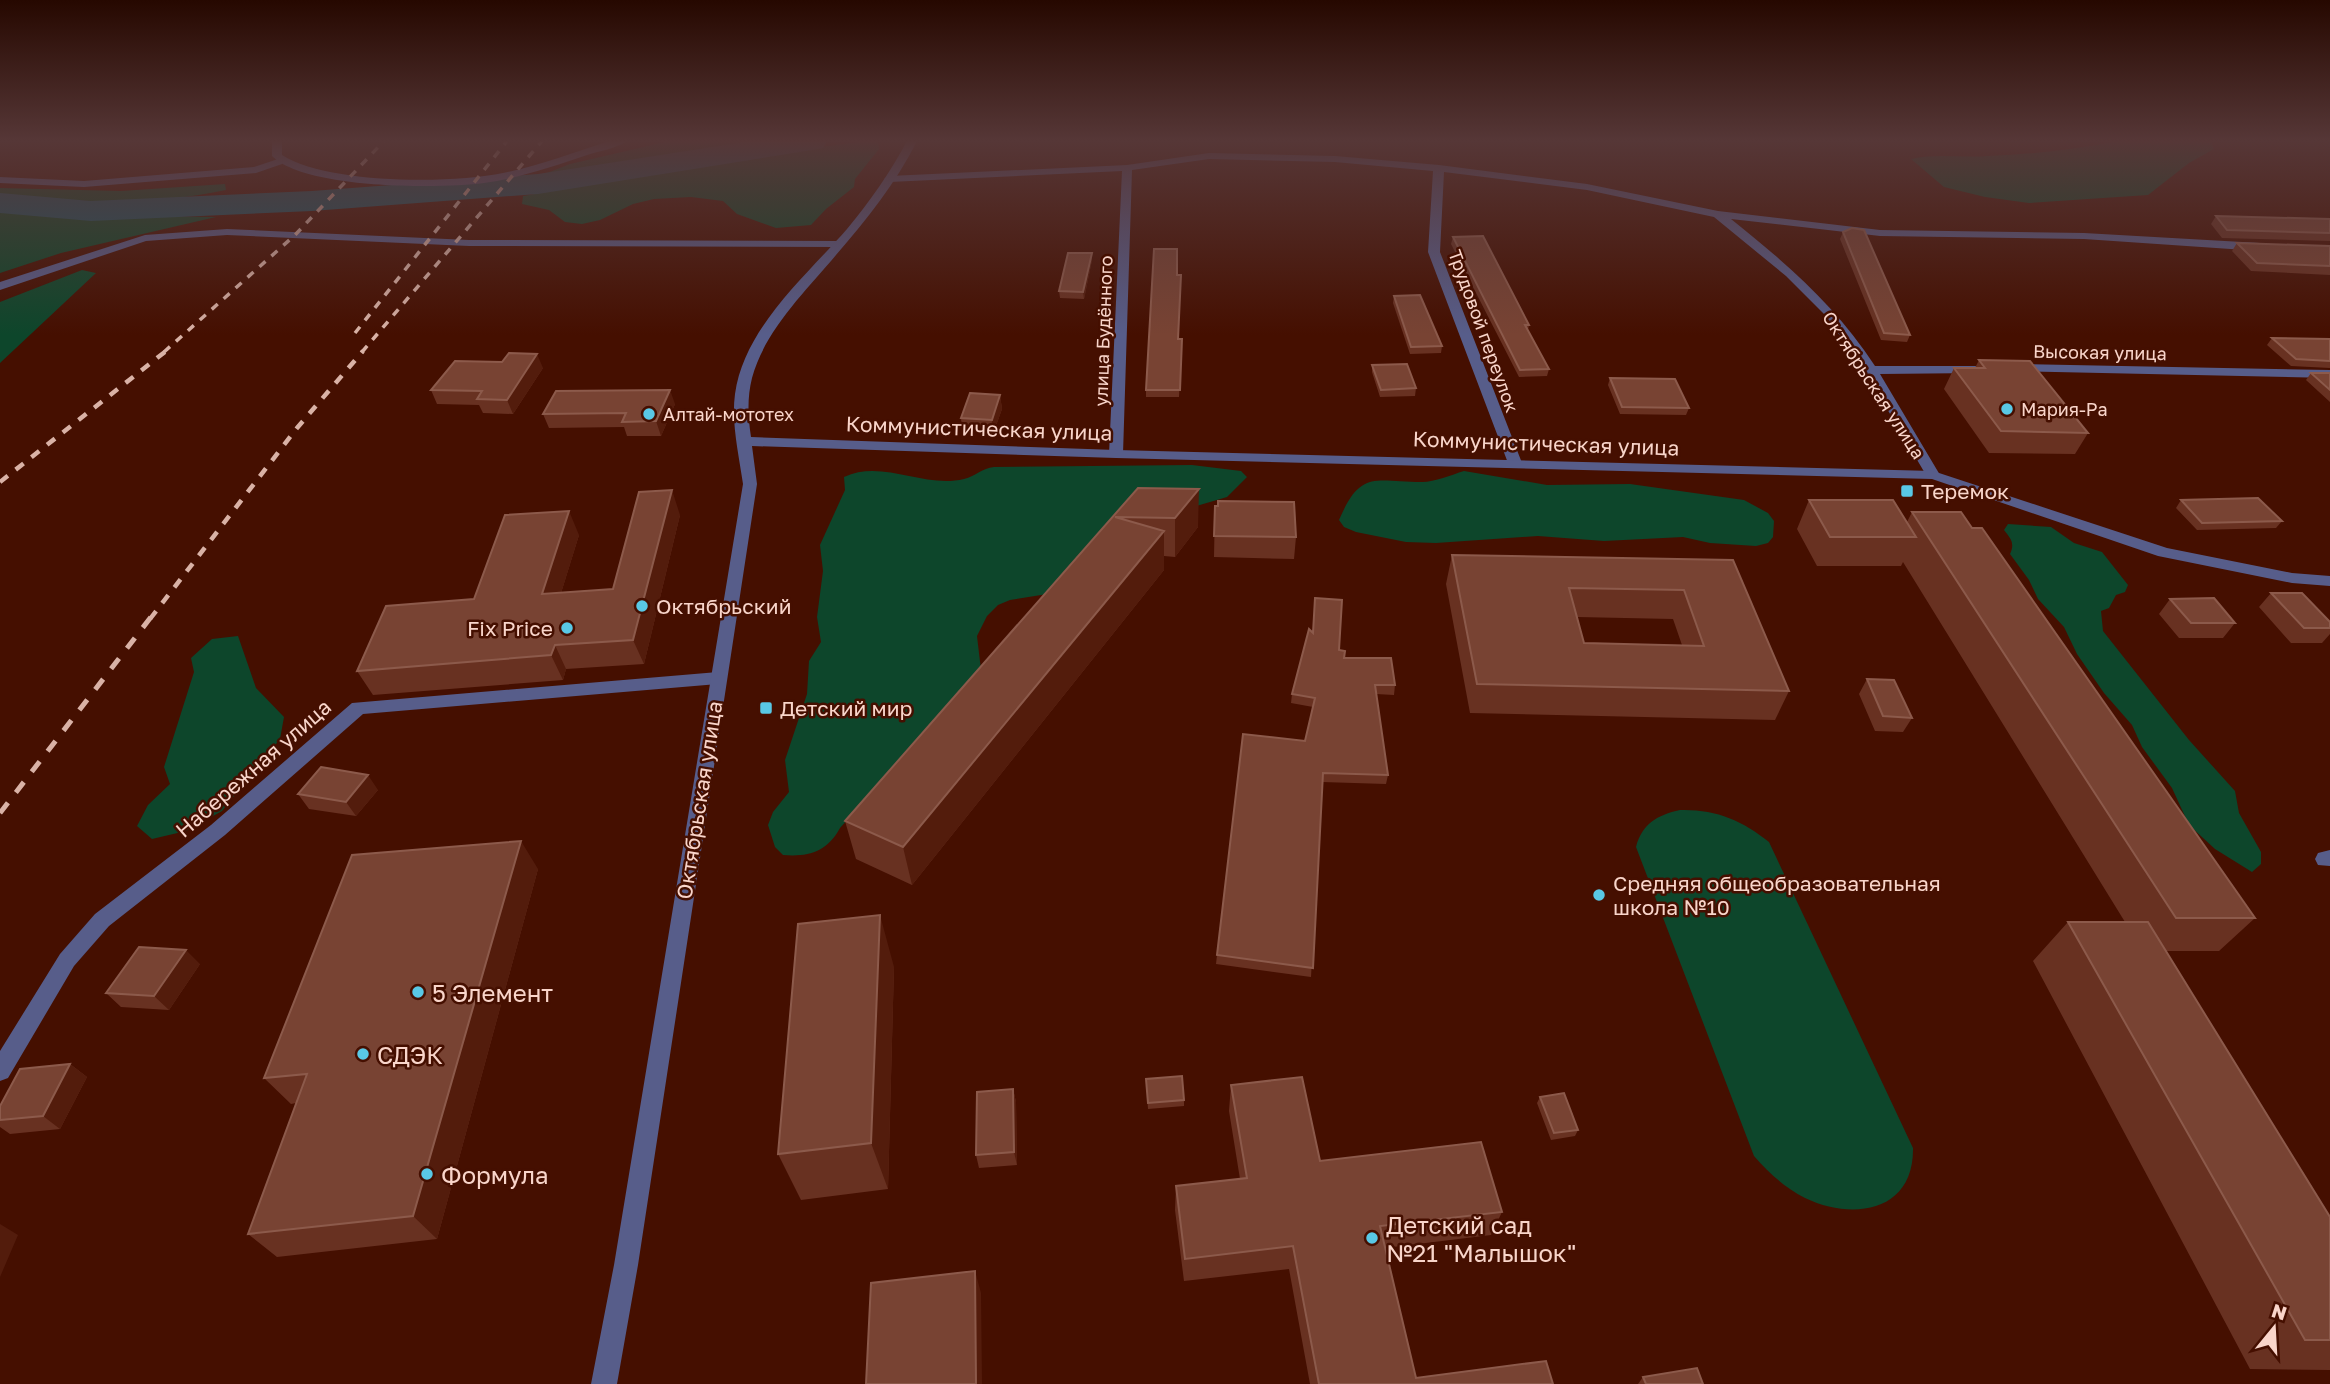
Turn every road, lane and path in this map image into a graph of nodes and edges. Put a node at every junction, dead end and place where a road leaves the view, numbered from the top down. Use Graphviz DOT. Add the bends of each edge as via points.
graph roads {
  1 [pos="868,206"];
  2 [pos="1126,206"];
  3 [pos="1437,206"];
  4 [pos="1677,206"];
  5 [pos="1718,214"];
  6 [pos="839,244"];
  7 [pos="2278,247"];
  8 [pos="0,286"];
  9 [pos="1869,370"];
  10 [pos="2330,374"];
  11 [pos="745,440"];
  12 [pos="1116,454"];
  13 [pos="1515,463"];
  14 [pos="1933,475"];
  15 [pos="2330,581"];
  16 [pos="719,678"];
  17 [pos="0,1071"];
  18 [pos="604,1384"];
  1 -- 6 [label="street"];
  2 -- 12 [label="street, улица Будённого"];
  3 -- 13 [label="street, Трудовой переулок" via="1434,252"];
  4 -- 5 [label="street"];
  5 -- 7 [label="street" via="1880,233 2084,236"];
  5 -- 9 [label="street, Октябрьская улица" via="1824,307"];
  6 -- 8 [label="street" via="469,243 227,232 145,239"];
  6 -- 11 [label="street, Октябрьская улица" via="772,323 751,358 742,395"];
  9 -- 10 [label="street, Высокая улица" via="2064,368"];
  9 -- 14 [label="street, Октябрьская улица"];
  11 -- 12 [label="street, Коммунистическая улица"];
  11 -- 16 [label="street, Октябрьская улица" via="750,484"];
  12 -- 13 [label="street, Коммунистическая улица"];
  13 -- 14 [label="street, Коммунистическая улица"];
  14 -- 15 [label="street, Коммунистическая улица" via="2164,552 2292,578"];
  16 -- 17 [label="street, Набережная улица" via="358,708 218,831 102,920 67,960"];
  16 -- 18 [label="street, Октябрьская улица"];
}
